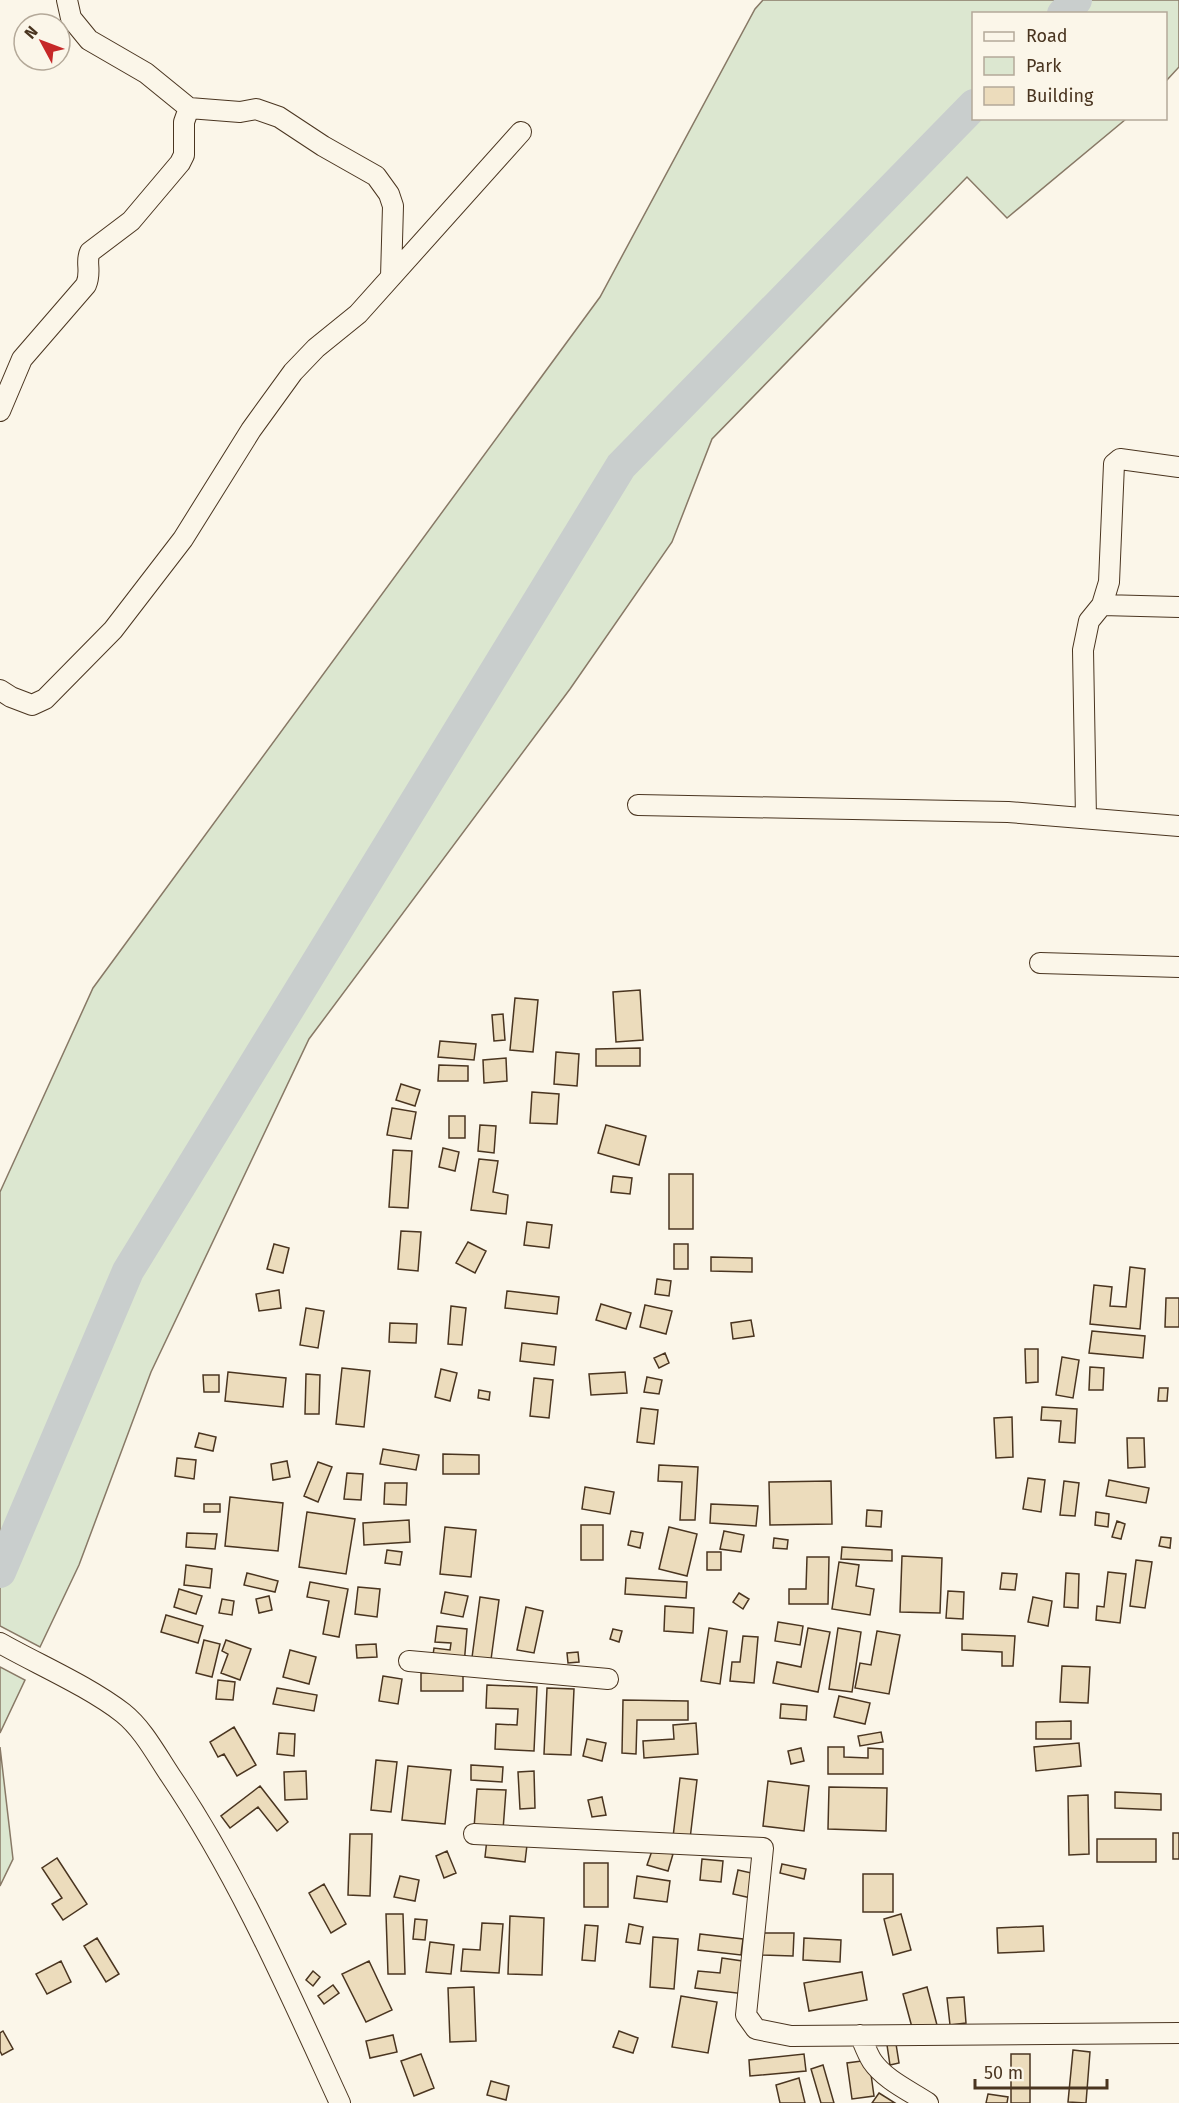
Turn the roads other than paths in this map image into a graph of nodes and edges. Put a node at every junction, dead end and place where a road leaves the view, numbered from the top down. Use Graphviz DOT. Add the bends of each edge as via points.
graph roads {
  1 [pos="67,0"];
  2 [pos="189,108"];
  3 [pos="521,132"];
  4 [pos="391,277"];
  5 [pos="0,411"];
  6 [pos="1179,466"];
  7 [pos="1102,605"];
  8 [pos="1179,607"];
  9 [pos="0,690"];
  10 [pos="638,805"];
  11 [pos="1086,818"];
  12 [pos="1179,826"];
  13 [pos="1040,963"];
  14 [pos="1179,967"];
  15 [pos="0,1643"];
  16 [pos="409,1661"];
  17 [pos="608,1679"];
  18 [pos="474,1834"];
  19 [pos="1179,2033"];
  20 [pos="860,2035"];
  21 [pos="340,2103"];
  22 [pos="928,2103"];
  1 -- 2 [label="street" via="71,18 89,40 146,73"];
  2 -- 4 [label="street" via="240,112 256,109 279,117 376,176 393,206"];
  2 -- 5 [label="street" via="180,163 131,221 87,256 90,275 86,285 22,359"];
  3 -- 4 [label="street"];
  4 -- 9 [label="street" via="358,314 293,372 251,430 183,539 113,630 45,699 32,705"];
  6 -- 7 [label="street" via="1120,459 1114,464 1109,582"];
  7 -- 8 [label="street"];
  7 -- 11 [label="street" via="1089,621 1083,650"];
  10 -- 11 [label="street" via="1008,812"];
  11 -- 12 [label="street"];
  13 -- 14 [label="street"];
  15 -- 21 [label="street" via="124,1714 145,1738 192,1808 249,1912"];
  16 -- 17 [label="street"];
  18 -- 20 [label="street" via="763,1848 746,2015 756,2029 791,2036"];
  19 -- 20 [label="street"];
  20 -- 22 [label="street" via="871,2059 884,2074"];
}
